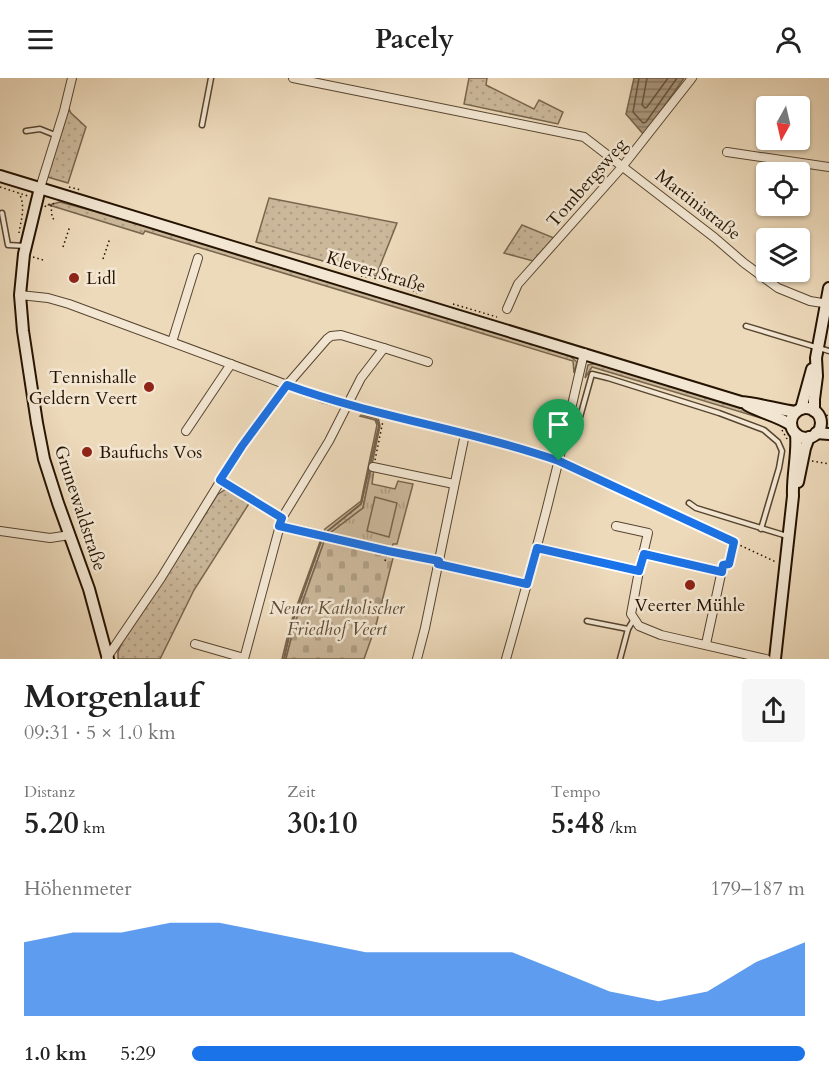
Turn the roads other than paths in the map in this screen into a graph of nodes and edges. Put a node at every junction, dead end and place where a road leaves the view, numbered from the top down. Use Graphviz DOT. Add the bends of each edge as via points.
graph roads {
  1 [pos="72,78"];
  2 [pos="211,78"];
  3 [pos="293,78"];
  4 [pos="692,78"];
  5 [pos="202,125"];
  6 [pos="26,131"];
  7 [pos="56,135"];
  8 [pos="727,152"];
  9 [pos="622,167"];
  10 [pos="829,167"];
  11 [pos="0,176"];
  12 [pos="40,188"];
  13 [pos="2,213"];
  14 [pos="25,246"];
  15 [pos="198,258"];
  16 [pos="829,288"];
  17 [pos="20,294"];
  18 [pos="828,304"];
  19 [pos="507,309"];
  20 [pos="746,326"];
  21 [pos="172,342"];
  22 [pos="384,348"];
  23 [pos="821,352"];
  24 [pos="584,353"];
  25 [pos="428,362"];
  26 [pos="231,364"];
  27 [pos="287,385"];
  28 [pos="741,402"];
  29 [pos="348,405"];
  30 [pos="799,410"];
  31 [pos="570,415"];
  32 [pos="823,418"];
  33 [pos="794,429"];
  34 [pos="186,431"];
  35 [pos="465,434"];
  36 [pos="829,434"];
  37 [pos="813,435"];
  38 [pos="559,461"];
  39 [pos="373,467"];
  40 [pos="220,480"];
  41 [pos="454,484"];
  42 [pos="793,496"];
  43 [pos="689,503"];
  44 [pos="282,518"];
  45 [pos="616,526"];
  46 [pos="761,528"];
  47 [pos="0,531"];
  48 [pos="70,536"];
  49 [pos="788,536"];
  50 [pos="537,548"];
  51 [pos="438,562"];
  52 [pos="722,568"];
  53 [pos="639,571"];
  54 [pos="527,584"];
  55 [pos="634,618"];
  56 [pos="587,621"];
  57 [pos="628,629"];
  58 [pos="195,644"];
  59 [pos="706,644"];
  60 [pos="107,658"];
  61 [pos="244,659"];
  62 [pos="417,659"];
  63 [pos="506,659"];
  64 [pos="620,659"];
  65 [pos="766,659"];
  66 [pos="775,659"];
  1 -- 7 [label="street"];
  2 -- 5 [label="lane"];
  3 -- 9 [label="street, Martinistraße" via="584,137"];
  4 -- 9 [label="street, Tombergsweg"];
  6 -- 7 [label="lane" via="40,129"];
  7 -- 12 [label="street"];
  8 -- 10 [label="street"];
  9 -- 18 [label="street, Martinistraße" via="778,288"];
  9 -- 19 [label="street, Tombergsweg" via="518,284"];
  11 -- 12 [label="main road, Klever Straße"];
  12 -- 14 [label="main road, Grunewaldstraße"];
  12 -- 24 [label="main road, Klever Straße"];
  13 -- 14 [label="lane" via="8,245"];
  14 -- 17 [label="main road, Grunewaldstraße"];
  15 -- 21 [label="street"];
  16 -- 18 [label="main road"];
  17 -- 21 [label="street" via="69,304"];
  17 -- 48 [label="main road, Grunewaldstraße" via="41,446"];
  18 -- 23 [label="main road"];
  20 -- 23 [label="lane"];
  21 -- 26 [label="street"];
  22 -- 25 [label="street"];
  22 -- 27 [label="street" via="341,335 331,336"];
  22 -- 29 [label="street" via="361,378"];
  23 -- 30 [label="main road"];
  23 -- 32 [label="main road" via="814,399"];
  24 -- 28 [label="main road, Klever Straße"];
  24 -- 31 [label="street"];
  26 -- 27 [label="street"];
  26 -- 34 [label="street"];
  27 -- 29 [label="street"];
  27 -- 40 [label="street"];
  28 -- 30 [label="main road, Klever Straße"];
  28 -- 33 [label="main road, Klever Straße"];
  29 -- 35 [label="street"];
  29 -- 44 [label="street"];
  30 -- 32 [label="main road" via="810,409"];
  30 -- 33 [label="main road" via="791,420"];
  31 -- 38 [label="street"];
  31 -- 46 [label="lane" via="580,417 592,374 764,430 782,451"];
  32 -- 37 [label="main road"];
  33 -- 37 [label="main road" via="804,437"];
  33 -- 42 [label="main road" via="797,447"];
  35 -- 38 [label="street"];
  35 -- 41 [label="street"];
  36 -- 37 [label="main road"];
  37 -- 42 [label="main road" via="805,448"];
  38 -- 50 [label="street"];
  39 -- 41 [label="street"];
  40 -- 44 [label="street"];
  40 -- 60 [label="street"];
  41 -- 51 [label="street"];
  42 -- 49 [label="main road"];
  43 -- 46 [label="lane"];
  44 -- 61 [label="street"];
  45 -- 53 [label="street" via="648,533"];
  46 -- 49 [label="lane"];
  47 -- 48 [label="street" via="50,538"];
  48 -- 60 [label="main road, Grunewaldstraße"];
  49 -- 66 [label="main road"];
  50 -- 53 [label="street"];
  50 -- 54 [label="street"];
  51 -- 54 [label="street"];
  51 -- 62 [label="street"];
  52 -- 59 [label="street"];
  53 -- 55 [label="street" via="631,614"];
  54 -- 63 [label="street"];
  55 -- 57 [label="lane"];
  55 -- 59 [label="street" via="639,626 661,635"];
  56 -- 57 [label="lane"];
  57 -- 64 [label="lane"];
  58 -- 61 [label="street"];
  59 -- 65 [label="street"];
}
